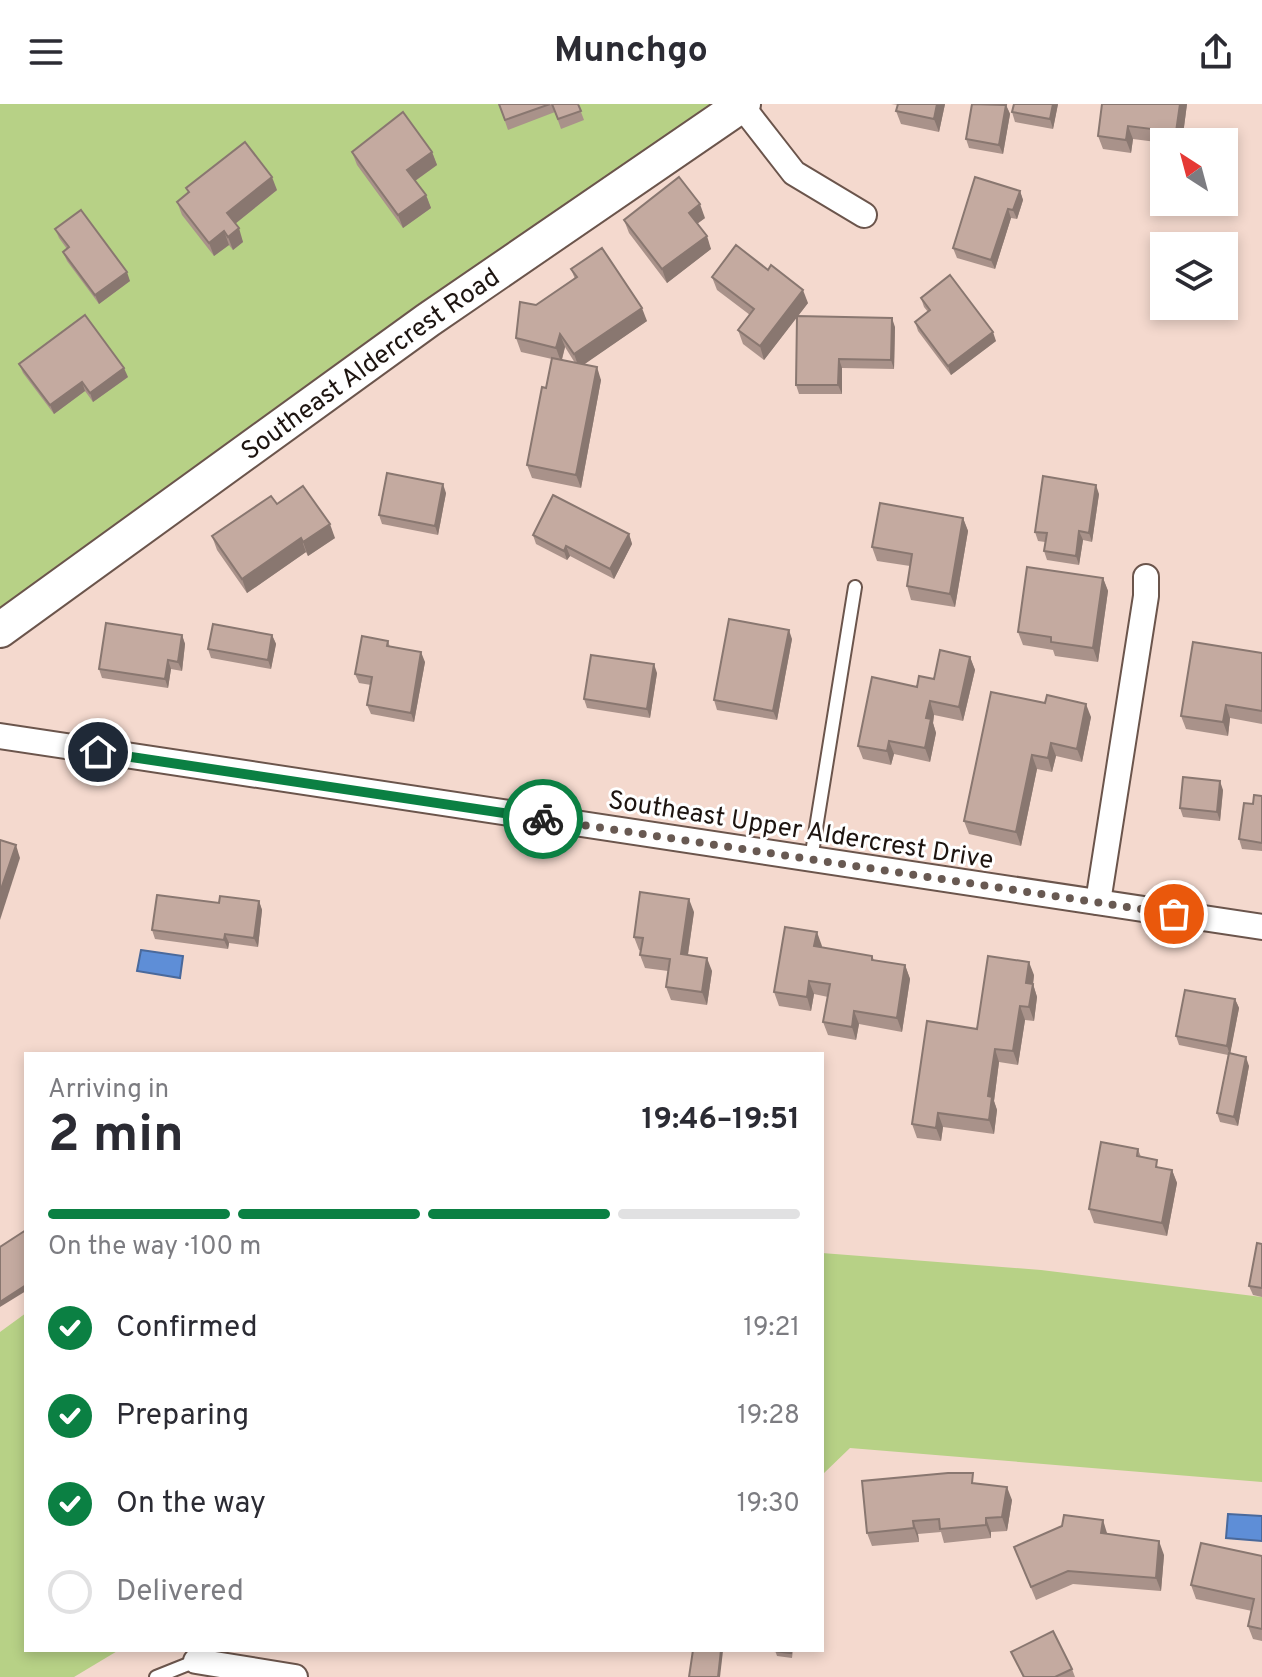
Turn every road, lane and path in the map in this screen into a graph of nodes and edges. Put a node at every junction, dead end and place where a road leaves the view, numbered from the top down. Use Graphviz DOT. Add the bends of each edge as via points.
graph roads {
  1 [pos="742,104"];
  2 [pos="864,215"];
  3 [pos="1146,577"];
  4 [pos="855,587"];
  5 [pos="0,630"];
  6 [pos="0,736"];
  7 [pos="811,859"];
  8 [pos="1098,902"];
  9 [pos="1262,927"];
  10 [pos="196,1661"];
  11 [pos="156,1677"];
  12 [pos="295,1677"];
  1 -- 2 [label="street" via="794,173"];
  1 -- 5 [label="street, Southeast Aldercrest Road" via="428,320"];
  3 -- 8 [label="street"];
  4 -- 7 [label="lane"];
  6 -- 7 [label="street, Southeast Upper Aldercrest Drive"];
  7 -- 8 [label="street, Southeast Upper Aldercrest Drive"];
  8 -- 9 [label="street, Southeast Upper Aldercrest Drive"];
  10 -- 11 [label="lane"];
  10 -- 12 [label="street"];
}
